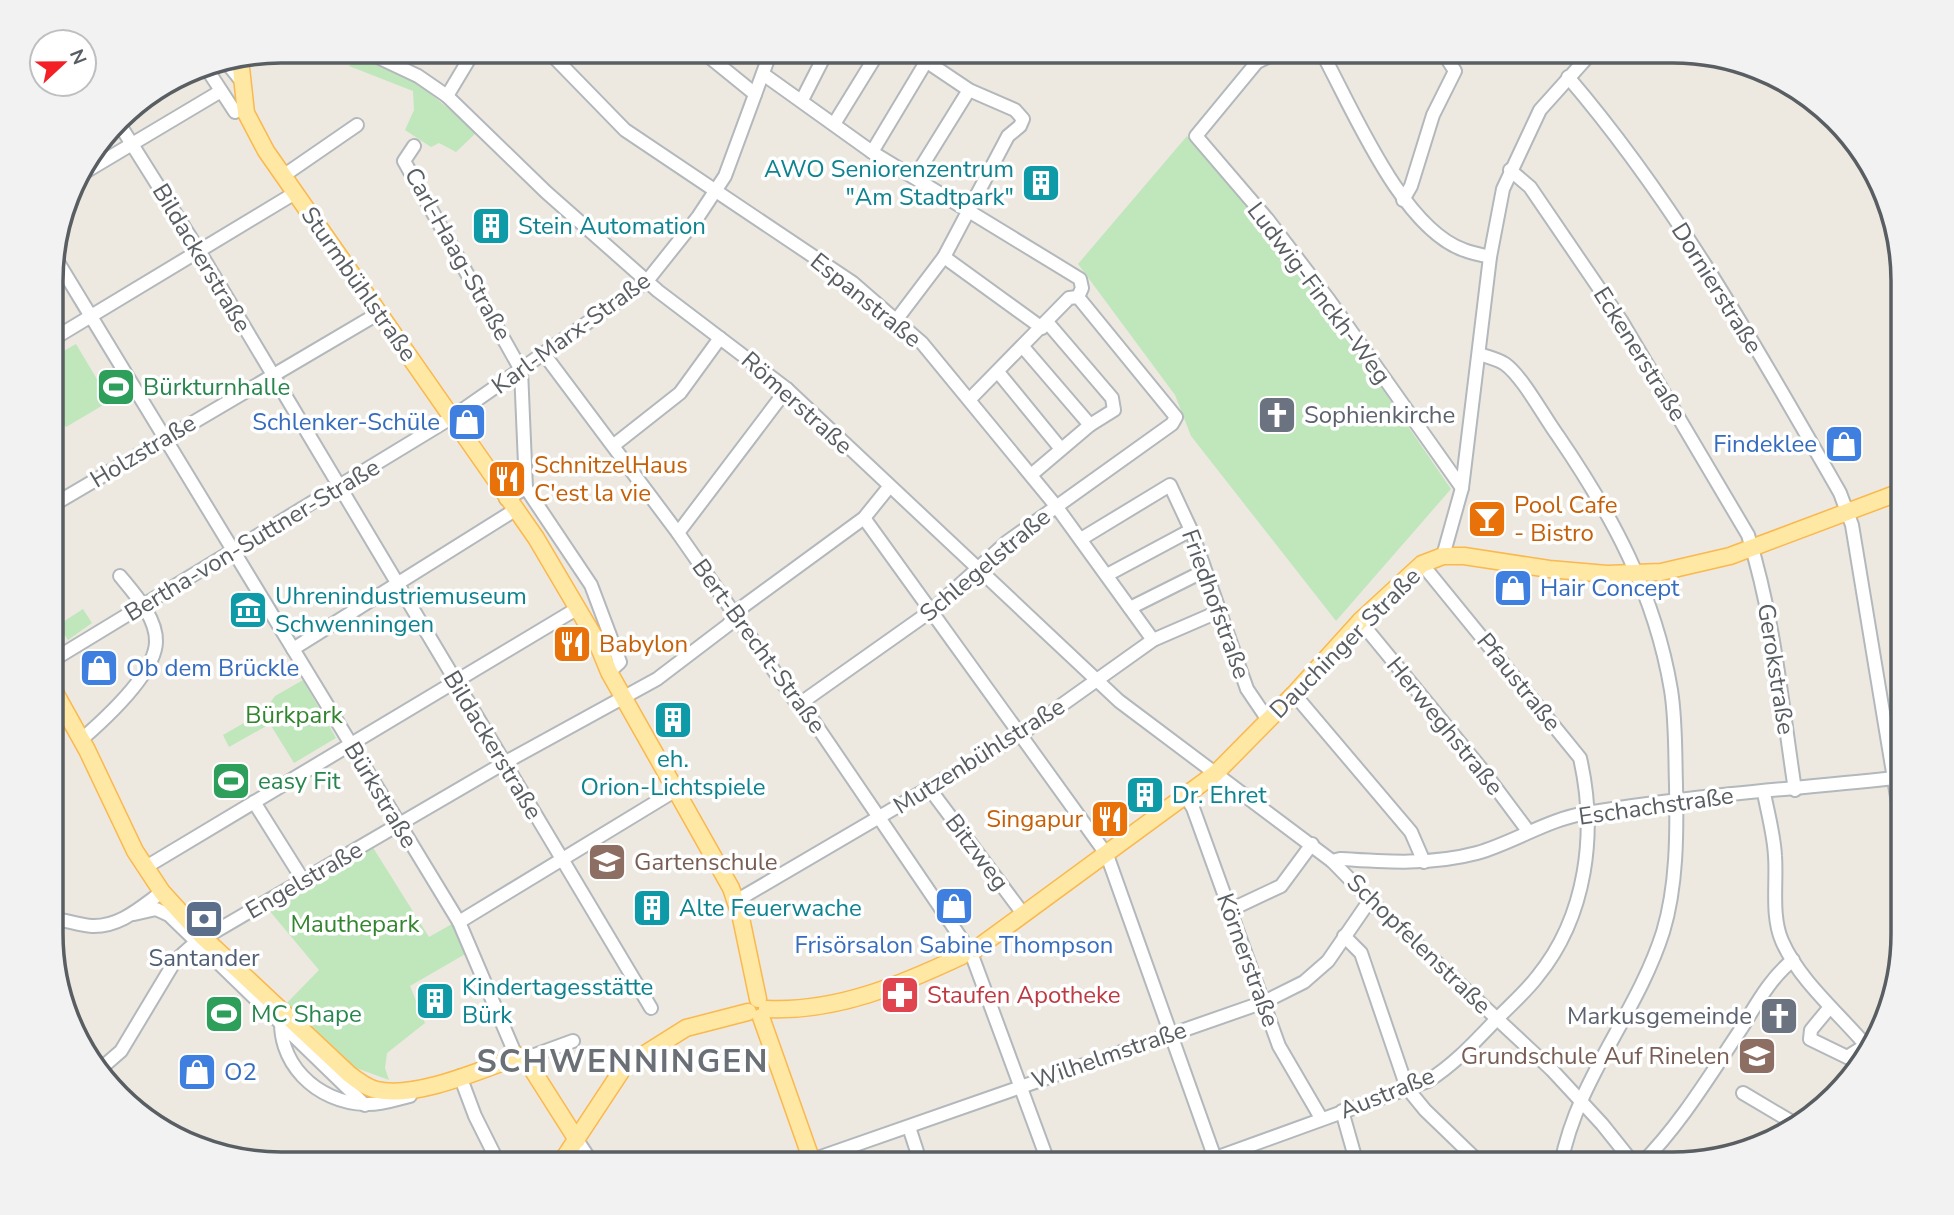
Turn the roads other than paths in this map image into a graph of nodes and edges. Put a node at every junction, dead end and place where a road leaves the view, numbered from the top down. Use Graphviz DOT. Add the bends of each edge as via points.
graph roads {
  1 [pos="388,63"];
  2 [pos="467,63"];
  3 [pos="560,63"];
  4 [pos="717,63"];
  5 [pos="767,63"];
  6 [pos="821,63"];
  7 [pos="872,63"];
  8 [pos="925,63"];
  9 [pos="928,63"];
  10 [pos="1256,63"];
  11 [pos="1328,63"];
  12 [pos="1450,63"];
  13 [pos="1581,63"];
  14 [pos="240,67"];
  15 [pos="232,69"];
  16 [pos="763,74"];
  17 [pos="211,75"];
  18 [pos="1568,77"];
  19 [pos="239,78"];
  20 [pos="969,90"];
  21 [pos="221,91"];
  22 [pos="755,94"];
  23 [pos="447,96"];
  24 [pos="802,100"];
  25 [pos="235,112"];
  26 [pos="834,124"];
  27 [pos="357,125"];
  28 [pos="123,131"];
  29 [pos="131,144"];
  30 [pos="414,146"];
  31 [pos="872,152"];
  32 [pos="97,165"];
  33 [pos="1510,170"];
  34 [pos="283,176"];
  35 [pos="915,177"];
  36 [pos="715,192"];
  37 [pos="295,193"];
  38 [pos="1403,200"];
  39 [pos="968,211"];
  40 [pos="199,251"];
  41 [pos="944,257"];
  42 [pos="1490,257"];
  43 [pos="64,272"];
  44 [pos="647,281"];
  45 [pos="1078,297"];
  46 [pos="379,313"];
  47 [pos="90,316"];
  48 [pos="897,319"];
  49 [pos="1044,325"];
  50 [pos="63,334"];
  51 [pos="720,338"];
  52 [pos="1023,347"];
  53 [pos="544,354"];
  54 [pos="1480,354"];
  55 [pos="521,370"];
  56 [pos="998,372"];
  57 [pos="273,375"];
  58 [pos="787,389"];
  59 [pos="970,399"];
  60 [pos="451,418"];
  61 [pos="1090,425"];
  62 [pos="166,437"];
  63 [pos="614,445"];
  64 [pos="1061,449"];
  65 [pos="1031,475"];
  66 [pos="889,487"];
  67 [pos="340,488"];
  68 [pos="526,488"];
  69 [pos="1462,488"];
  70 [pos="1891,496"];
  71 [pos="63,499"];
  72 [pos="511,504"];
  73 [pos="1056,506"];
  74 [pos="1848,512"];
  75 [pos="863,518"];
  76 [pos="1191,530"];
  77 [pos="678,533"];
  78 [pos="1081,539"];
  79 [pos="1754,548"];
  80 [pos="235,551"];
  81 [pos="1443,556"];
  82 [pos="1422,564"];
  83 [pos="978,570"];
  84 [pos="1204,571"];
  85 [pos="1639,574"];
  86 [pos="1107,575"];
  87 [pos="120,576"];
  88 [pos="398,584"];
  89 [pos="144,606"];
  90 [pos="578,608"];
  91 [pos="1130,608"];
  92 [pos="931,611"];
  93 [pos="1220,611"];
  94 [pos="736,615"];
  95 [pos="1360,621"];
  96 [pos="1153,640"];
  97 [pos="293,649"];
  98 [pos="63,654"];
  99 [pos="609,672"];
  100 [pos="1096,681"];
  101 [pos="456,682"];
  102 [pos="1294,694"];
  103 [pos="623,696"];
  104 [pos="798,705"];
  105 [pos="63,706"];
  106 [pos="1268,720"];
  107 [pos="1021,734"];
  108 [pos="82,739"];
  109 [pos="350,744"];
  110 [pos="1891,745"];
  111 [pos="504,763"];
  112 [pos="1216,773"];
  113 [pos="1891,779"];
  114 [pos="929,789"];
  115 [pos="676,790"];
  116 [pos="1795,790"];
  117 [pos="1764,793"];
  118 [pos="1186,797"];
  119 [pos="1676,801"];
  120 [pos="254,802"];
  121 [pos="1587,813"];
  122 [pos="880,817"];
  123 [pos="398,824"];
  124 [pos="1528,831"];
  125 [pos="1311,844"];
  126 [pos="1107,855"];
  127 [pos="562,859"];
  128 [pos="1332,862"];
  129 [pos="1424,862"];
  130 [pos="146,867"];
  131 [pos="303,880"];
  132 [pos="162,892"];
  133 [pos="1370,900"];
  134 [pos="736,901"];
  135 [pos="1230,910"];
  136 [pos="134,914"];
  137 [pos="1024,915"];
  138 [pos="63,919"];
  139 [pos="459,922"];
  140 [pos="1344,936"];
  141 [pos="199,941"];
  142 [pos="968,952"];
  143 [pos="1793,960"];
  144 [pos="1264,1002"];
  145 [pos="1830,1007"];
  146 [pos="651,1008"];
  147 [pos="759,1009"];
  148 [pos="281,1017"];
  149 [pos="1497,1019"];
  150 [pos="1172,1034"];
  151 [pos="573,1041"];
  152 [pos="1863,1041"];
  153 [pos="1855,1053"];
  154 [pos="523,1058"];
  155 [pos="107,1065"];
  156 [pos="461,1079"];
  157 [pos="1019,1086"];
  158 [pos="1407,1088"];
  159 [pos="1743,1093"];
  160 [pos="1580,1099"];
  161 [pos="374,1100"];
  162 [pos="1342,1111"];
  163 [pos="1321,1118"];
  164 [pos="1787,1119"];
  165 [pos="909,1127"];
  166 [pos="577,1140"];
  167 [pos="493,1152"];
  168 [pos="568,1152"];
  169 [pos="585,1152"];
  170 [pos="809,1152"];
  171 [pos="840,1152"];
  172 [pos="917,1152"];
  173 [pos="1044,1152"];
  174 [pos="1214,1152"];
  175 [pos="1239,1152"];
  176 [pos="1354,1152"];
  177 [pos="1467,1152"];
  178 [pos="1565,1152"];
  179 [pos="1624,1152"];
  180 [pos="1653,1152"];
  1 -- 23 [label="street, Römerstraße"];
  2 -- 23 [label="street"];
  3 -- 36 [label="street, Espanstraße" via="625,130"];
  4 -- 22 [label="street"];
  5 -- 16 [label="street, Karl-Marx-Straße"];
  6 -- 24 [label="street"];
  7 -- 26 [label="street"];
  8 -- 31 [label="street"];
  9 -- 20 [label="street"];
  10 -- 69 [label="street, Ludwig-Finckh-Weg" via="1196,136 1329,300"];
  11 -- 38 [label="street"];
  12 -- 38 [label="street" via="1455,71 1433,115"];
  13 -- 18 [label="street"];
  14 -- 19 [label="main road, Sturmbühlstraße"];
  15 -- 19 [label="street"];
  16 -- 22 [label="street, Karl-Marx-Straße"];
  16 -- 24 [label="street"];
  17 -- 21 [label="street"];
  18 -- 33 [label="street" via="1540,110"];
  18 -- 74 [label="street, Dornierstraße" via="1645,176 1705,266"];
  19 -- 34 [label="main road, Sturmbühlstraße" via="246,113"];
  20 -- 35 [label="street"];
  20 -- 39 [label="street" via="1015,110 1023,119 1008,136"];
  21 -- 25 [label="street"];
  21 -- 29 [label="street"];
  22 -- 36 [label="street, Karl-Marx-Straße"];
  23 -- 44 [label="street, Römerstraße"];
  24 -- 26 [label="street"];
  26 -- 31 [label="street"];
  27 -- 34 [label="street"];
  28 -- 29 [label="street, Bildackerstraße"];
  29 -- 32 [label="street"];
  29 -- 40 [label="street, Bildackerstraße"];
  30 -- 55 [label="street, Carl-Haag-Straße" via="404,161"];
  31 -- 35 [label="street"];
  33 -- 42 [label="street"];
  33 -- 79 [label="street, Eckenerstraße" via="1530,187 1622,322"];
  34 -- 37 [label="main road, Sturmbühlstraße"];
  35 -- 39 [label="street"];
  36 -- 44 [label="street, Karl-Marx-Straße"];
  36 -- 48 [label="street, Espanstraße" via="853,283"];
  37 -- 40 [label="street"];
  37 -- 46 [label="main road, Sturmbühlstraße"];
  38 -- 42 [label="street" via="1431,229 1462,250"];
  39 -- 41 [label="street"];
  39 -- 45 [label="street" via="1080,279"];
  40 -- 47 [label="street"];
  40 -- 57 [label="street, Bildackerstraße"];
  41 -- 48 [label="street"];
  41 -- 49 [label="street"];
  42 -- 54 [label="street"];
  43 -- 47 [label="street, Bürkstraße"];
  44 -- 51 [label="street, Römerstraße"];
  44 -- 53 [label="street, Karl-Marx-Straße"];
  45 -- 49 [label="street" via="1069,298"];
  45 -- 73 [label="street, Schlegelstraße" via="1175,417 1172,424"];
  46 -- 57 [label="street, Holzstraße"];
  46 -- 60 [label="main road, Sturmbühlstraße"];
  47 -- 50 [label="street"];
  47 -- 62 [label="street, Bürkstraße"];
  48 -- 59 [label="street, Espanstraße"];
  49 -- 52 [label="street"];
  49 -- 61 [label="street" via="1112,398 1114,410"];
  51 -- 58 [label="street, Römerstraße"];
  51 -- 63 [label="street" via="680,393"];
  52 -- 56 [label="street"];
  52 -- 61 [label="street"];
  53 -- 55 [label="street, Karl-Marx-Straße"];
  53 -- 63 [label="street, Bert-Brecht-Straße"];
  54 -- 69 [label="street"];
  54 -- 85 [label="street" via="1505,364 1521,384 1608,512"];
  55 -- 60 [label="street, Karl-Marx-Straße"];
  55 -- 68 [label="street, Carl-Haag-Straße"];
  56 -- 59 [label="street"];
  56 -- 64 [label="street"];
  57 -- 62 [label="street, Holzstraße"];
  57 -- 67 [label="street, Bildackerstraße"];
  58 -- 66 [label="street, Römerstraße"];
  58 -- 77 [label="street"];
  59 -- 65 [label="street, Espanstraße"];
  60 -- 67 [label="street, Bertha-von-Suttner-Straße"];
  60 -- 72 [label="main road, Sturmbühlstraße"];
  61 -- 64 [label="street"];
  62 -- 71 [label="street, Holzstraße"];
  62 -- 80 [label="street, Bürkstraße"];
  63 -- 77 [label="street, Bert-Brecht-Straße"];
  64 -- 65 [label="street"];
  65 -- 73 [label="street, Espanstraße"];
  66 -- 75 [label="street, Engelstraße"];
  66 -- 83 [label="street, Römerstraße"];
  67 -- 80 [label="street, Bertha-von-Suttner-Straße"];
  67 -- 88 [label="street, Bildackerstraße"];
  68 -- 72 [label="street"];
  68 -- 99 [label="street" via="591,586 620,662"];
  69 -- 81 [label="street"];
  70 -- 74 [label="main road, Dauchinger Straße"];
  72 -- 88 [label="street"];
  72 -- 90 [label="main road, Sturmbühlstraße"];
  73 -- 78 [label="street, Espanstraße"];
  73 -- 83 [label="street, Schlegelstraße"];
  74 -- 79 [label="main road, Dauchinger Straße"];
  74 -- 110 [label="street, Dornierstraße"];
  75 -- 92 [label="street"];
  75 -- 94 [label="street, Engelstraße"];
  76 -- 78 [label="street, Friedhofstraße" via="1170,485"];
  76 -- 84 [label="street, Friedhofstraße"];
  76 -- 86 [label="street"];
  77 -- 94 [label="street, Bert-Brecht-Straße"];
  78 -- 86 [label="street, Espanstraße"];
  79 -- 85 [label="main road, Dauchinger Straße" via="1703,564"];
  79 -- 116 [label="street, Gerokstraße"];
  80 -- 89 [label="street, Bertha-von-Suttner-Straße"];
  80 -- 97 [label="street, Bürkstraße"];
  81 -- 82 [label="main road, Dauchinger Straße"];
  81 -- 85 [label="main road, Dauchinger Straße"];
  82 -- 95 [label="main road, Dauchinger Straße"];
  82 -- 121 [label="street, Pfaustraße" via="1580,758"];
  83 -- 92 [label="street, Schlegelstraße"];
  83 -- 100 [label="street, Römerstraße"];
  84 -- 91 [label="street"];
  84 -- 93 [label="street, Friedhofstraße"];
  85 -- 119 [label="street" via="1671,693"];
  86 -- 91 [label="street, Espanstraße"];
  87 -- 89 [label="street"];
  88 -- 97 [label="street"];
  88 -- 101 [label="street, Bildackerstraße"];
  89 -- 98 [label="street, Bertha-von-Suttner-Straße"];
  89 -- 108 [label="street" via="157,639 153,655 118,708"];
  90 -- 99 [label="main road, Sturmbühlstraße"];
  90 -- 101 [label="street"];
  91 -- 96 [label="street, Espanstraße"];
  92 -- 104 [label="street, Schlegelstraße"];
  92 -- 107 [label="street"];
  93 -- 96 [label="street, Mutzenbühlstraße"];
  93 -- 106 [label="street, Friedhofstraße" via="1247,689"];
  94 -- 103 [label="street, Engelstraße" via="657,679"];
  94 -- 104 [label="street, Bert-Brecht-Straße"];
  95 -- 102 [label="main road, Dauchinger Straße"];
  95 -- 124 [label="street, Herweghstraße"];
  96 -- 100 [label="street, Mutzenbühlstraße"];
  97 -- 109 [label="street, Bürkstraße"];
  99 -- 103 [label="main road, Sturmbühlstraße"];
  100 -- 107 [label="street, Mutzenbühlstraße"];
  100 -- 112 [label="street, Römerstraße" via="1144,723"];
  101 -- 109 [label="street"];
  101 -- 111 [label="street, Bildackerstraße"];
  102 -- 106 [label="main road, Dauchinger Straße"];
  102 -- 129 [label="street" via="1411,832"];
  103 -- 111 [label="street, Engelstraße"];
  103 -- 115 [label="main road, Sturmbühlstraße"];
  104 -- 122 [label="street, Bert-Brecht-Straße"];
  105 -- 108 [label="main road"];
  106 -- 112 [label="main road, Dauchinger Straße"];
  107 -- 114 [label="street, Mutzenbühlstraße"];
  107 -- 126 [label="street"];
  108 -- 130 [label="main road"];
  109 -- 120 [label="street"];
  109 -- 123 [label="street, Bürkstraße"];
  111 -- 123 [label="street, Engelstraße"];
  111 -- 127 [label="street, Bildackerstraße"];
  112 -- 118 [label="main road, Dauchinger Straße"];
  112 -- 125 [label="street, Schopfelenstraße"];
  113 -- 116 [label="street, Eschachstraße"];
  114 -- 122 [label="street, Mutzenbühlstraße"];
  114 -- 137 [label="street, Bitzweg"];
  115 -- 127 [label="street"];
  115 -- 134 [label="main road, Sturmbühlstraße"];
  116 -- 117 [label="street, Eschachstraße"];
  117 -- 119 [label="street, Eschachstraße"];
  117 -- 143 [label="street" via="1775,853 1777,925"];
  118 -- 126 [label="main road, Dauchinger Straße"];
  118 -- 135 [label="street, Körnerstraße"];
  119 -- 121 [label="street, Eschachstraße"];
  119 -- 160 [label="street" via="1675,869 1663,931 1641,987"];
  120 -- 130 [label="street"];
  120 -- 131 [label="street"];
  121 -- 124 [label="street, Eschachstraße"];
  121 -- 149 [label="street, Austraße" via="1585,868 1570,921 1537,978"];
  122 -- 134 [label="street, Mutzenbühlstraße"];
  122 -- 142 [label="street, Bert-Brecht-Straße"];
  123 -- 131 [label="street, Engelstraße"];
  123 -- 139 [label="street, Bürkstraße"];
  124 -- 129 [label="street, Eschachstraße" via="1479,852"];
  125 -- 128 [label="street, Schopfelenstraße"];
  125 -- 135 [label="street" via="1281,886"];
  126 -- 137 [label="main road, Dauchinger Straße"];
  126 -- 150 [label="street"];
  127 -- 139 [label="street"];
  127 -- 146 [label="street, Bildackerstraße"];
  128 -- 129 [label="street, Eschachstraße"];
  128 -- 133 [label="street, Schopfelenstraße"];
  130 -- 132 [label="main road"];
  131 -- 141 [label="street, Engelstraße"];
  132 -- 136 [label="street"];
  132 -- 141 [label="main road"];
  133 -- 140 [label="street, Wilhelmstraße"];
  133 -- 149 [label="street, Schopfelenstraße"];
  134 -- 147 [label="main road, Sturmbühlstraße"];
  135 -- 144 [label="street, Körnerstraße"];
  136 -- 138 [label="street" via="91,926"];
  136 -- 141 [label="street" via="161,911"];
  137 -- 142 [label="main road, Dauchinger Straße"];
  139 -- 154 [label="street, Bürkstraße" via="514,1051"];
  140 -- 144 [label="street, Wilhelmstraße" via="1328,961 1304,982"];
  140 -- 158 [label="street" via="1361,953"];
  141 -- 148 [label="main road"];
  141 -- 155 [label="street, Engelstraße" via="175,961"];
  142 -- 147 [label="main road, Dauchinger Straße" via="866,997 839,1004"];
  142 -- 157 [label="street, Bert-Brecht-Straße"];
  143 -- 145 [label="street"];
  143 -- 180 [label="street" via="1772,980"];
  144 -- 150 [label="street, Wilhelmstraße"];
  144 -- 163 [label="street, Körnerstraße" via="1279,1046"];
  145 -- 152 [label="street"];
  145 -- 153 [label="street" via="1811,1030 1810,1039 1847,1057"];
  147 -- 166 [label="main road, Dauchinger Straße" via="686,1028 624,1067"];
  147 -- 170 [label="main road, Sturmbühlstraße"];
  148 -- 161 [label="main road"];
  148 -- 161 [label="street" via="285,1051 306,1080 334,1099"];
  149 -- 158 [label="street, Austraße" via="1455,1064"];
  149 -- 160 [label="street, Schopfelenstraße"];
  150 -- 157 [label="street, Wilhelmstraße"];
  150 -- 174 [label="street"];
  151 -- 154 [label="street"];
  154 -- 156 [label="main road"];
  154 -- 166 [label="main road"];
  156 -- 161 [label="street"];
  156 -- 161 [label="main road"];
  156 -- 167 [label="street"];
  157 -- 165 [label="street, Wilhelmstraße"];
  157 -- 173 [label="street, Bert-Brecht-Straße"];
  158 -- 162 [label="street, Austraße"];
  158 -- 177 [label="street"];
  159 -- 164 [label="street"];
  160 -- 178 [label="street"];
  160 -- 179 [label="street, Schopfelenstraße"];
  162 -- 163 [label="street, Austraße"];
  162 -- 176 [label="street"];
  163 -- 175 [label="street, Austraße"];
  165 -- 171 [label="street, Wilhelmstraße"];
  165 -- 172 [label="street"];
  166 -- 168 [label="main road"];
  166 -- 169 [label="street"];
}
